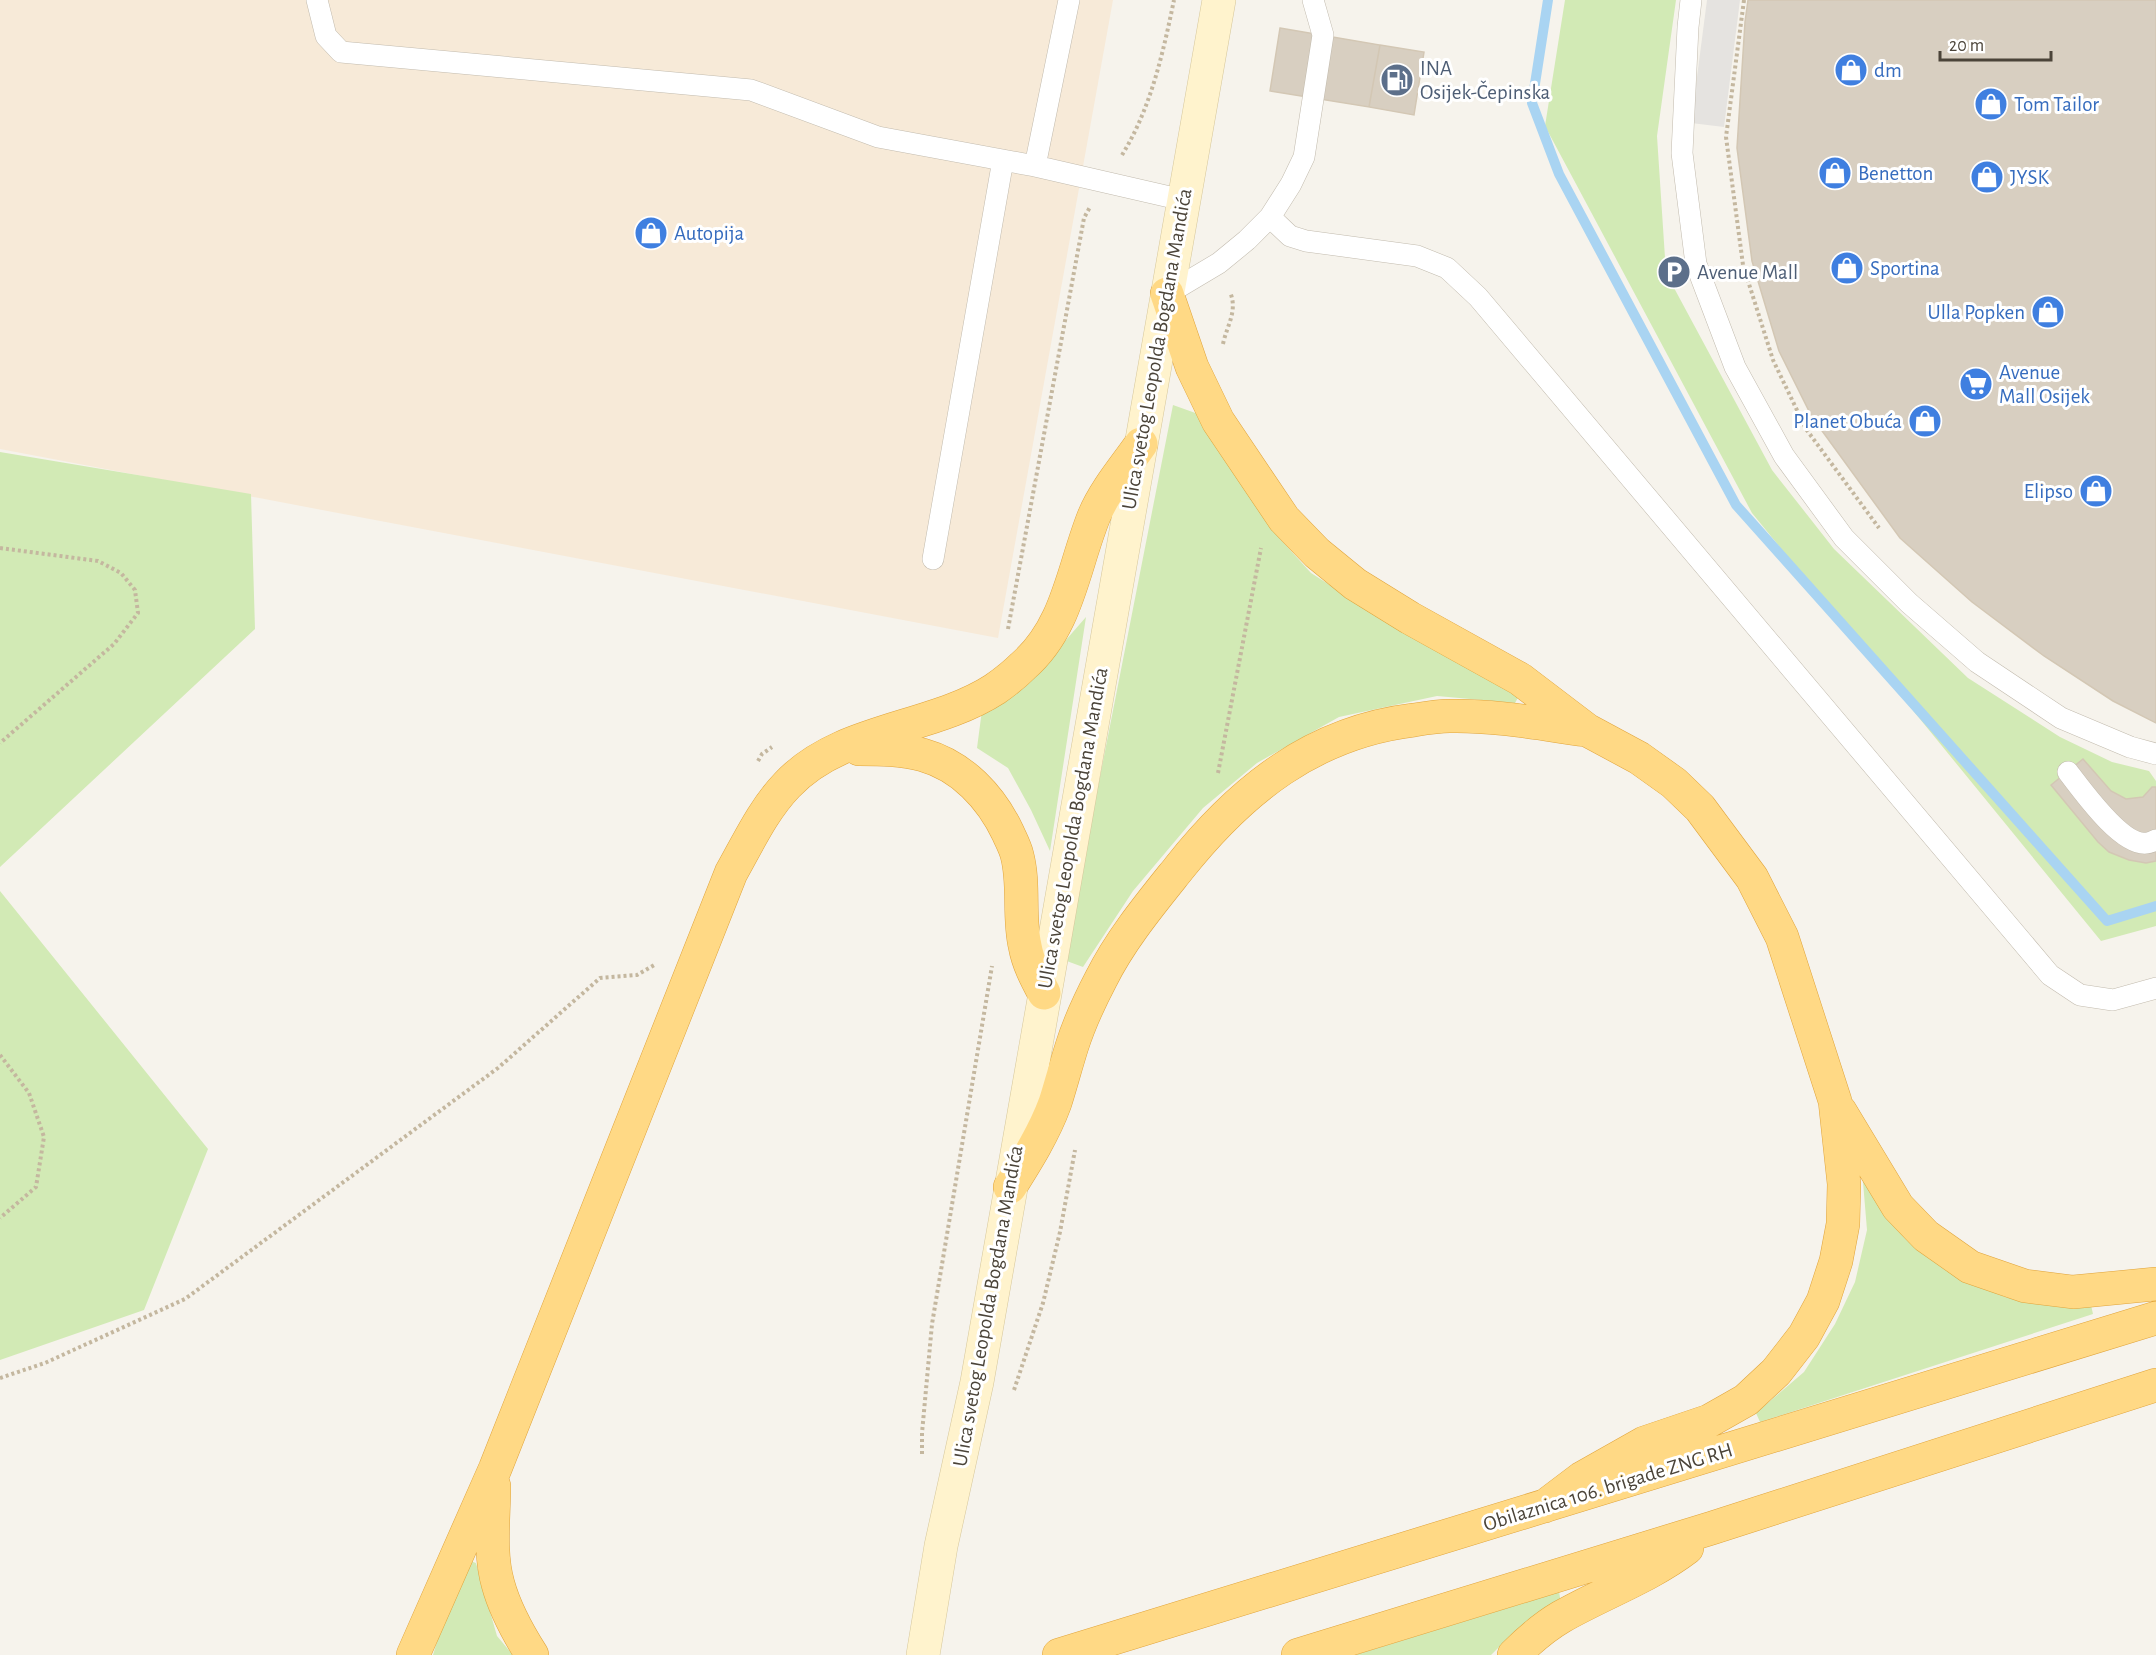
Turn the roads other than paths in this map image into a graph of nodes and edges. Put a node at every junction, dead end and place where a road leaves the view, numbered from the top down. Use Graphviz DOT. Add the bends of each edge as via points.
graph roads {
  1 [pos="317,0"];
  2 [pos="1069,0"];
  3 [pos="1219,0"];
  4 [pos="1313,0"];
  5 [pos="1691,0"];
  6 [pos="1003,160"];
  7 [pos="1035,166"];
  8 [pos="1183,200"];
  9 [pos="1269,217"];
  10 [pos="1167,294"];
  11 [pos="1141,444"];
  12 [pos="933,559"];
  13 [pos="1587,730"];
  14 [pos="839,748"];
  15 [pos="2156,754"];
  16 [pos="2067,772"];
  17 [pos="2156,840"];
  18 [pos="2156,988"];
  19 [pos="1044,993"];
  20 [pos="1835,1101"];
  21 [pos="1010,1187"];
  22 [pos="2156,1284"];
  23 [pos="2156,1318"];
  24 [pos="2156,1385"];
  25 [pos="495,1469"];
  26 [pos="1545,1506"];
  27 [pos="1713,1528"];
  28 [pos="413,1655"];
  29 [pos="532,1655"];
  30 [pos="923,1655"];
  31 [pos="1059,1655"];
  32 [pos="1298,1655"];
  33 [pos="1514,1655"];
  1 -- 6 [label="lane" via="326,36 341,52 751,90 878,137"];
  2 -- 7 [label="lane"];
  3 -- 8 [label="main road, Ulica svetog Leopolda Bogdana Mandića"];
  4 -- 9 [label="lane" via="1323,35 1304,157"];
  5 -- 15 [label="lane" via="1682,153 1696,264 1735,367 1784,456 1844,538 1977,662 2061,718"];
  6 -- 7 [label="lane"];
  6 -- 12 [label="lane"];
  7 -- 8 [label="lane"];
  8 -- 10 [label="main road, Ulica svetog Leopolda Bogdana Mandića"];
  9 -- 10 [label="lane" via="1219,263"];
  9 -- 18 [label="lane" via="1290,236 1306,241 1417,256 1447,268 1478,297 2050,975 2080,994 2113,1000"];
  10 -- 11 [label="main road, Ulica svetog Leopolda Bogdana Mandića"];
  10 -- 13 [label="highway" via="1192,367 1218,421 1284,519 1308,544 1355,584 1520,679"];
  11 -- 14 [label="highway" via="1095,514 1053,631 1026,664 995,689 956,708"];
  11 -- 19 [label="main road, Ulica svetog Leopolda Bogdana Mandića"];
  13 -- 20 [label="highway" via="1639,758 1674,783 1700,808 1752,878 1782,937"];
  13 -- 21 [label="highway" via="1500,718 1449,716 1389,723 1341,737 1300,756 1260,783 1227,812 1135,923 1101,978 1038,1143"];
  14 -- 19 [label="highway" via="892,749 924,755 951,767 989,800 1017,853 1024,945"];
  14 -- 25 [label="highway" via="787,784 731,873"];
  16 -- 17 [label="lane" via="2114,827 2134,841 2146,844"];
  19 -- 21 [label="main road, Ulica svetog Leopolda Bogdana Mandića"];
  20 -- 22 [label="highway" via="1898,1208 1926,1236 1970,1267 2025,1286 2073,1292"];
  20 -- 26 [label="highway" via="1844,1184 1843,1224 1823,1301 1804,1336 1776,1372 1746,1400 1709,1421 1644,1443 1582,1478"];
  21 -- 30 [label="main road, Ulica svetog Leopolda Bogdana Mandića" via="977,1382 941,1546"];
  23 -- 26 [label="highway, Obilaznica 106. brigade ZNG RH"];
  24 -- 27 [label="highway"];
  25 -- 28 [label="highway"];
  25 -- 29 [label="highway" via="493,1544 497,1583 513,1624"];
  26 -- 31 [label="highway, Obilaznica 106. brigade ZNG RH"];
  27 -- 32 [label="highway"];
  27 -- 33 [label="highway" via="1670,1560 1558,1619"];
}
